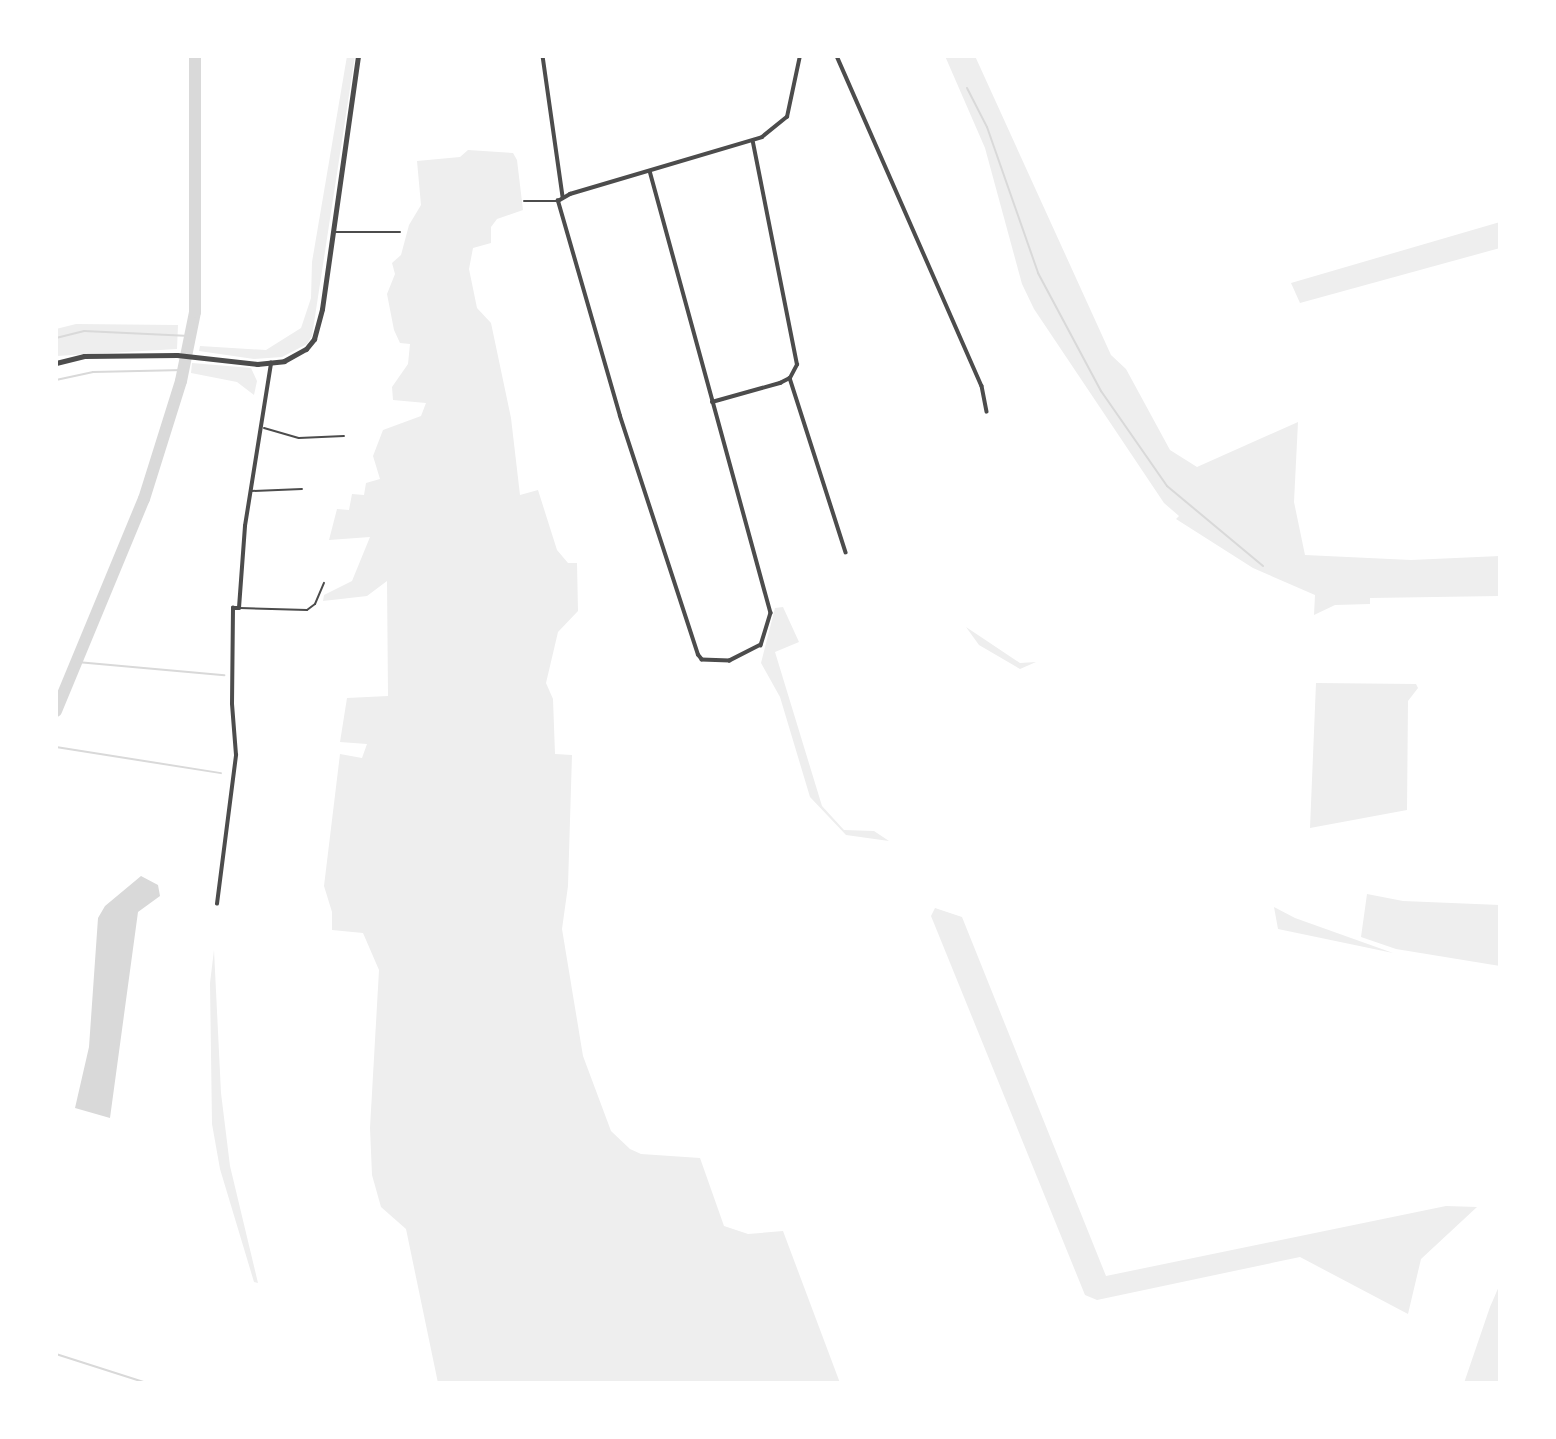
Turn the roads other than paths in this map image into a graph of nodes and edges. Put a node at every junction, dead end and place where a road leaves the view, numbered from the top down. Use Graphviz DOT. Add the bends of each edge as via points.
graph roads {
  1 [pos="358,56"];
  2 [pos="543,56"];
  3 [pos="800,56"];
  4 [pos="837,56"];
  5 [pos="753,142"];
  6 [pos="650,171"];
  7 [pos="563,197"];
  8 [pos="524,201"];
  9 [pos="558,201"];
  10 [pos="331,232"];
  11 [pos="400,232"];
  12 [pos="56,363"];
  13 [pos="271,363"];
  14 [pos="790,378"];
  15 [pos="712,402"];
  16 [pos="987,412"];
  17 [pos="264,428"];
  18 [pos="344,436"];
  19 [pos="302,489"];
  20 [pos="251,491"];
  21 [pos="846,552"];
  22 [pos="324,583"];
  23 [pos="239,608"];
  24 [pos="218,904"];
  1 -- 10 [label="street"];
  2 -- 7 [label="street"];
  3 -- 5 [label="street" via="787,117"];
  4 -- 16 [label="street" via="972,361"];
  5 -- 6 [label="street"];
  5 -- 14 [label="street" via="797,365"];
  6 -- 7 [label="street"];
  6 -- 15 [label="street"];
  7 -- 9 [label="street"];
  8 -- 9 [label="lane"];
  9 -- 15 [label="street" via="616,403 698,655 715,662 738,660 761,645 771,613"];
  10 -- 11 [label="lane"];
  10 -- 13 [label="street" via="314,339 295,357"];
  12 -- 13 [label="street" via="83,356 177,355"];
  13 -- 17 [label="street"];
  14 -- 15 [label="street"];
  14 -- 21 [label="street"];
  17 -- 18 [label="lane" via="299,438"];
  17 -- 20 [label="street"];
  19 -- 20 [label="lane"];
  20 -- 23 [label="street"];
  22 -- 23 [label="lane" via="315,604 307,610"];
  23 -- 24 [label="street" via="233,608 232,631 236,755"];
}
